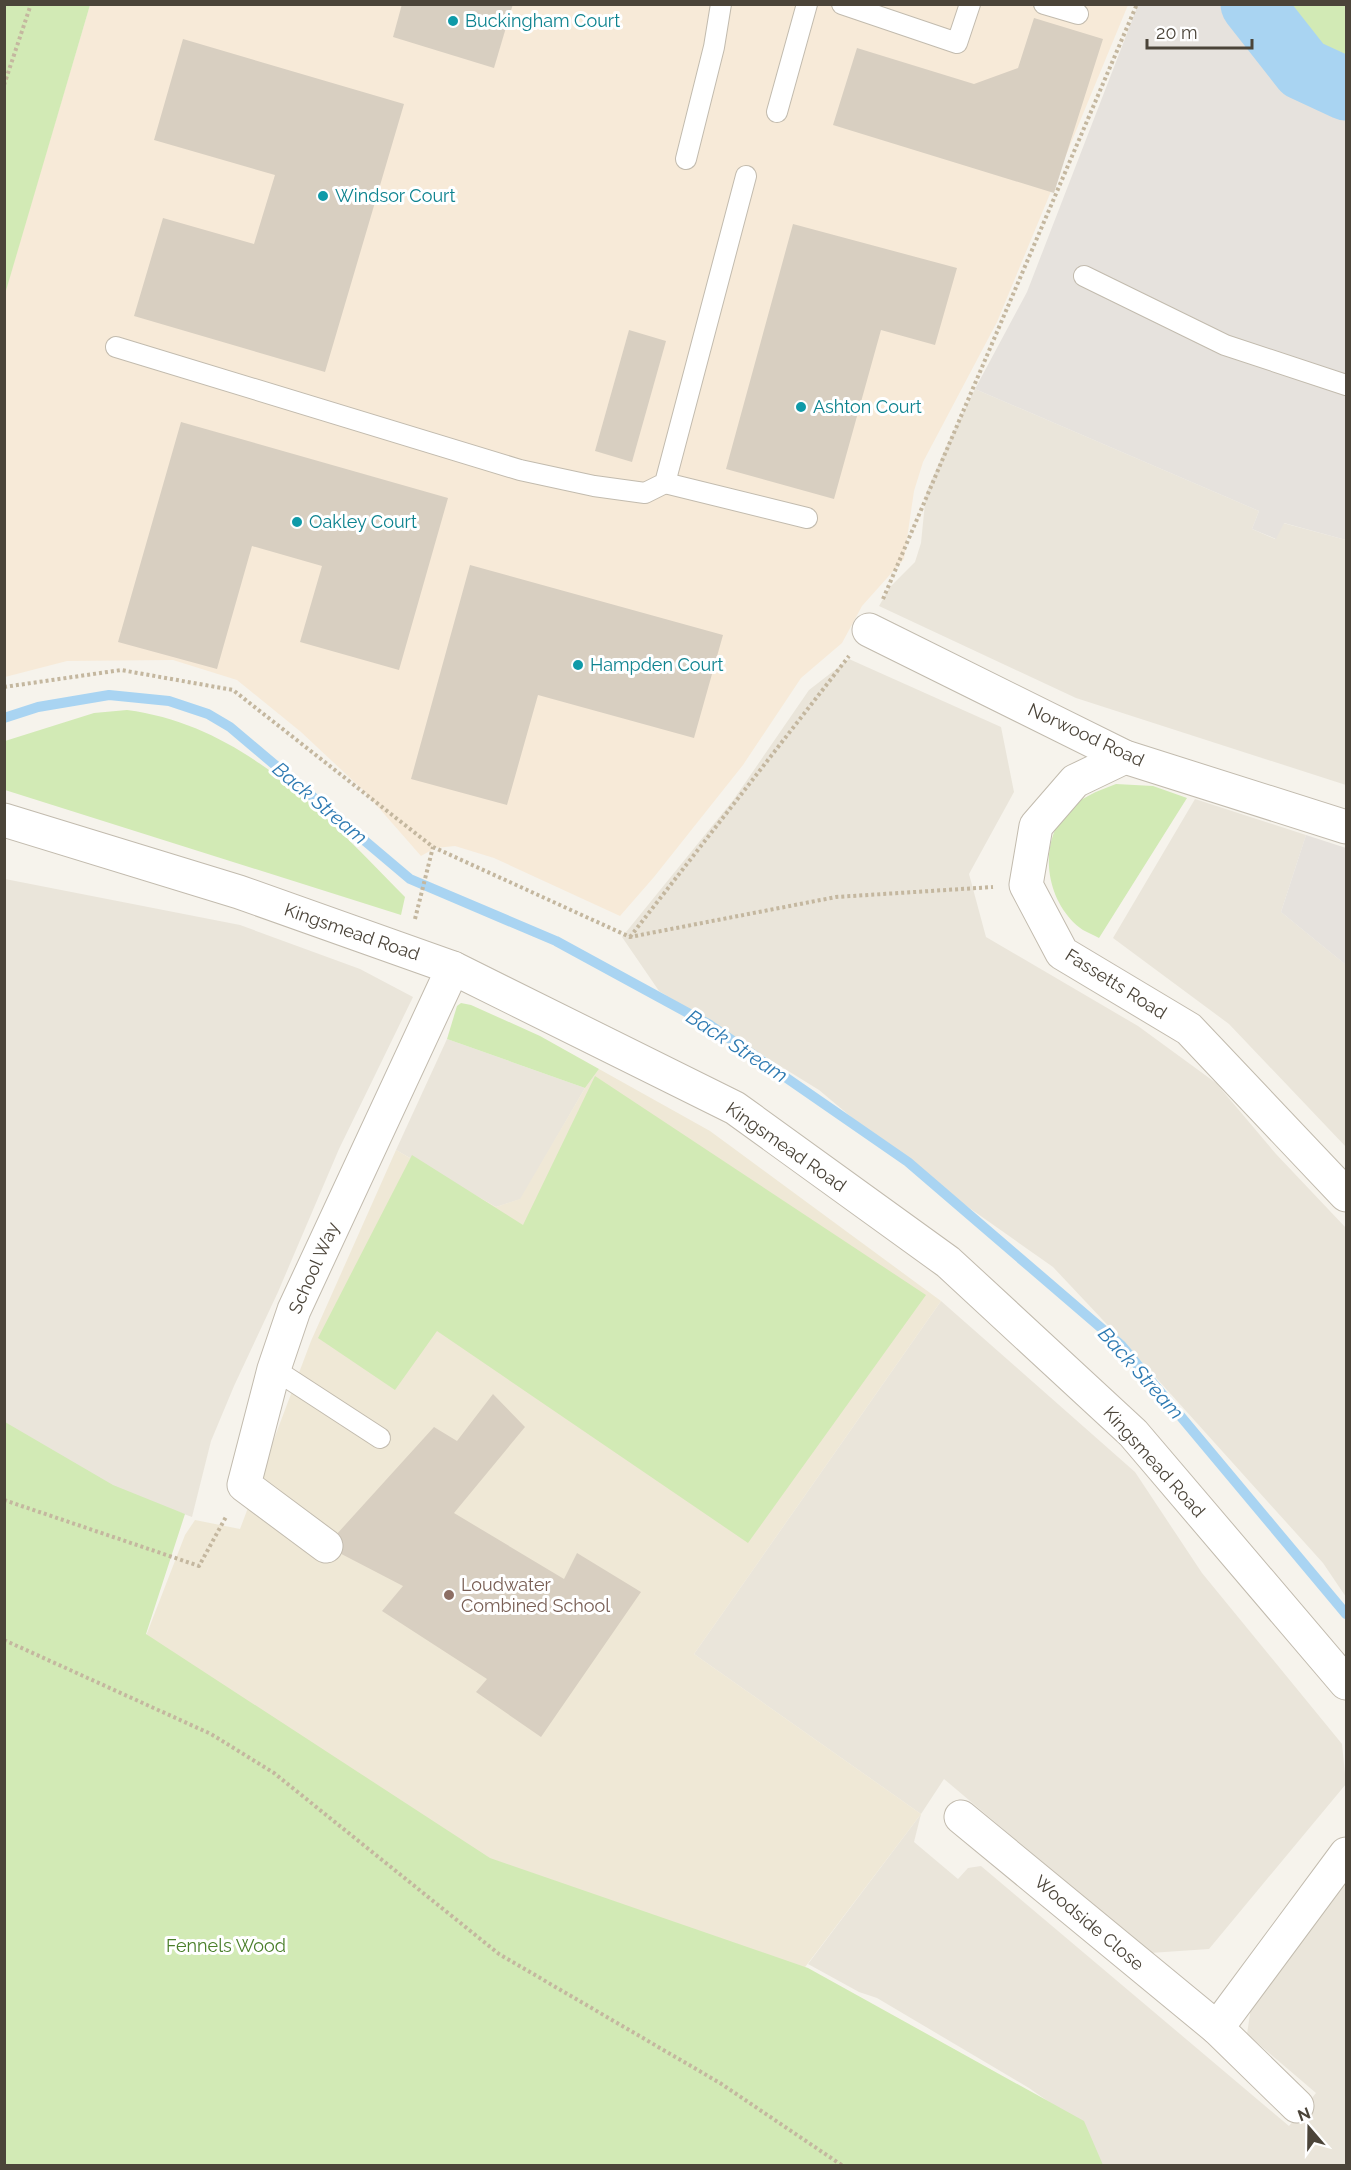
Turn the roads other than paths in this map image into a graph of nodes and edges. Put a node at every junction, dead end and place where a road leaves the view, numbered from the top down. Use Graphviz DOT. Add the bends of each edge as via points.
graph roads {
  1 [pos="721,4"];
  2 [pos="807,4"];
  3 [pos="842,4"];
  4 [pos="970,4"];
  5 [pos="1044,4"];
  6 [pos="1078,14"];
  7 [pos="777,112"];
  8 [pos="686,159"];
  9 [pos="746,176"];
  10 [pos="1084,276"];
  11 [pos="116,347"];
  12 [pos="1347,385"];
  13 [pos="665,483"];
  14 [pos="807,518"];
  15 [pos="869,630"];
  16 [pos="1125,758"];
  17 [pos="4,820"];
  18 [pos="1347,827"];
  19 [pos="453,968"];
  20 [pos="1347,1195"];
  21 [pos="274,1369"];
  22 [pos="380,1438"];
  23 [pos="326,1546"];
  24 [pos="1347,1683"];
  25 [pos="961,1817"];
  26 [pos="1347,1854"];
  27 [pos="1217,2028"];
  28 [pos="1297,2106"];
  1 -- 8 [label="lane"];
  2 -- 7 [label="lane"];
  3 -- 4 [label="lane" via="957,43"];
  5 -- 6 [label="lane"];
  9 -- 13 [label="lane"];
  10 -- 12 [label="lane" via="1226,345"];
  11 -- 13 [label="lane" via="520,470 645,493"];
  13 -- 14 [label="lane"];
  15 -- 16 [label="street, Norwood Road"];
  16 -- 18 [label="street, Norwood Road"];
  16 -- 20 [label="street, Fassetts Road" via="1075,781 1036,826 1026,885 1062,953 1189,1029"];
  17 -- 19 [label="street, Kingsmead Road" via="239,892"];
  19 -- 21 [label="street, School Way" via="294,1310"];
  19 -- 24 [label="street, Kingsmead Road" via="735,1108 948,1262 1133,1433"];
  21 -- 22 [label="lane"];
  21 -- 23 [label="street, School Way" via="244,1485"];
  25 -- 27 [label="street, Woodside Close"];
  26 -- 27 [label="street"];
  27 -- 28 [label="street, Woodside Close"];
}
